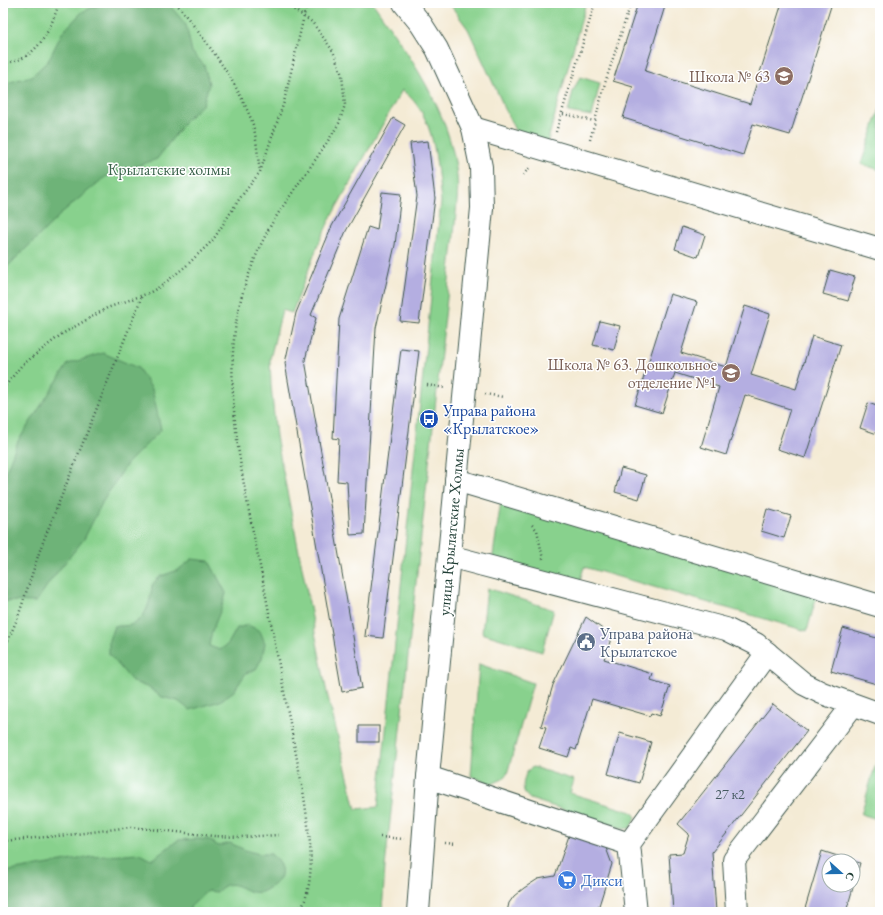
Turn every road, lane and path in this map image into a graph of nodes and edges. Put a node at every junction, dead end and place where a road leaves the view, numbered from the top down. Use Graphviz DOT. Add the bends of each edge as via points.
graph roads {
  1 [pos="59,3"];
  2 [pos="176,3"];
  3 [pos="284,3"];
  4 [pos="307,3"];
  5 [pos="404,3"];
  6 [pos="595,3"];
  7 [pos="631,3"];
  8 [pos="304,15"];
  9 [pos="3,62"];
  10 [pos="563,114"];
  11 [pos="594,121"];
  12 [pos="473,128"];
  13 [pos="546,150"];
  14 [pos="587,162"];
  15 [pos="260,172"];
  16 [pos="523,175"];
  17 [pos="880,249"];
  18 [pos="142,296"];
  19 [pos="3,389"];
  20 [pos="456,480"];
  21 [pos="526,520"];
  22 [pos="448,556"];
  23 [pos="548,584"];
  24 [pos="880,606"];
  25 [pos="3,652"];
  26 [pos="768,653"];
  27 [pos="853,705"];
  28 [pos="880,714"];
  29 [pos="428,777"];
  30 [pos="280,835"];
  31 [pos="3,841"];
  32 [pos="629,844"];
  33 [pos="300,912"];
  34 [pos="418,912"];
  35 [pos="636,912"];
  36 [pos="737,912"];
  1 -- 9 [label="path" via="53,23 38,48 13,62"];
  2 -- 15 [label="path" via="208,42 252,120"];
  3 -- 8 [label="path"];
  4 -- 8 [label="path"];
  5 -- 12 [label="street, улица Крылатские Холмы" via="437,49"];
  6 -- 10 [label="path"];
  7 -- 11 [label="path"];
  8 -- 15 [label="path" via="284,102"];
  8 -- 33 [label="path" via="321,32 333,51 342,75 345,105 331,137 273,222 251,270 235,327 232,388 248,509 309,833 311,883"];
  10 -- 11 [label="path"];
  10 -- 13 [label="path" via="552,143"];
  11 -- 14 [label="path"];
  12 -- 13 [label="street"];
  12 -- 20 [label="street, улица Крылатские Холмы" via="481,168 482,208"];
  13 -- 14 [label="street"];
  13 -- 16 [label="path"];
  14 -- 17 [label="street"];
  15 -- 18 [label="path" via="212,240 186,266 161,286"];
  18 -- 19 [label="path" via="107,308 62,334 21,366"];
  18 -- 25 [label="path" via="41,547 18,617"];
  20 -- 22 [label="street, улица Крылатские Холмы"];
  20 -- 24 [label="street"];
  21 -- 23 [label="path" via="537,530"];
  22 -- 23 [label="street"];
  22 -- 29 [label="street, улица Крылатские Холмы"];
  23 -- 26 [label="street" via="726,629 744,636"];
  26 -- 27 [label="street" via="804,684"];
  26 -- 32 [label="street"];
  27 -- 28 [label="street"];
  27 -- 36 [label="street" via="734,860"];
  29 -- 32 [label="street"];
  29 -- 34 [label="street, улица Крылатские Холмы"];
  30 -- 31 [label="path" via="214,836 131,827 68,836"];
  32 -- 35 [label="street"];
}
